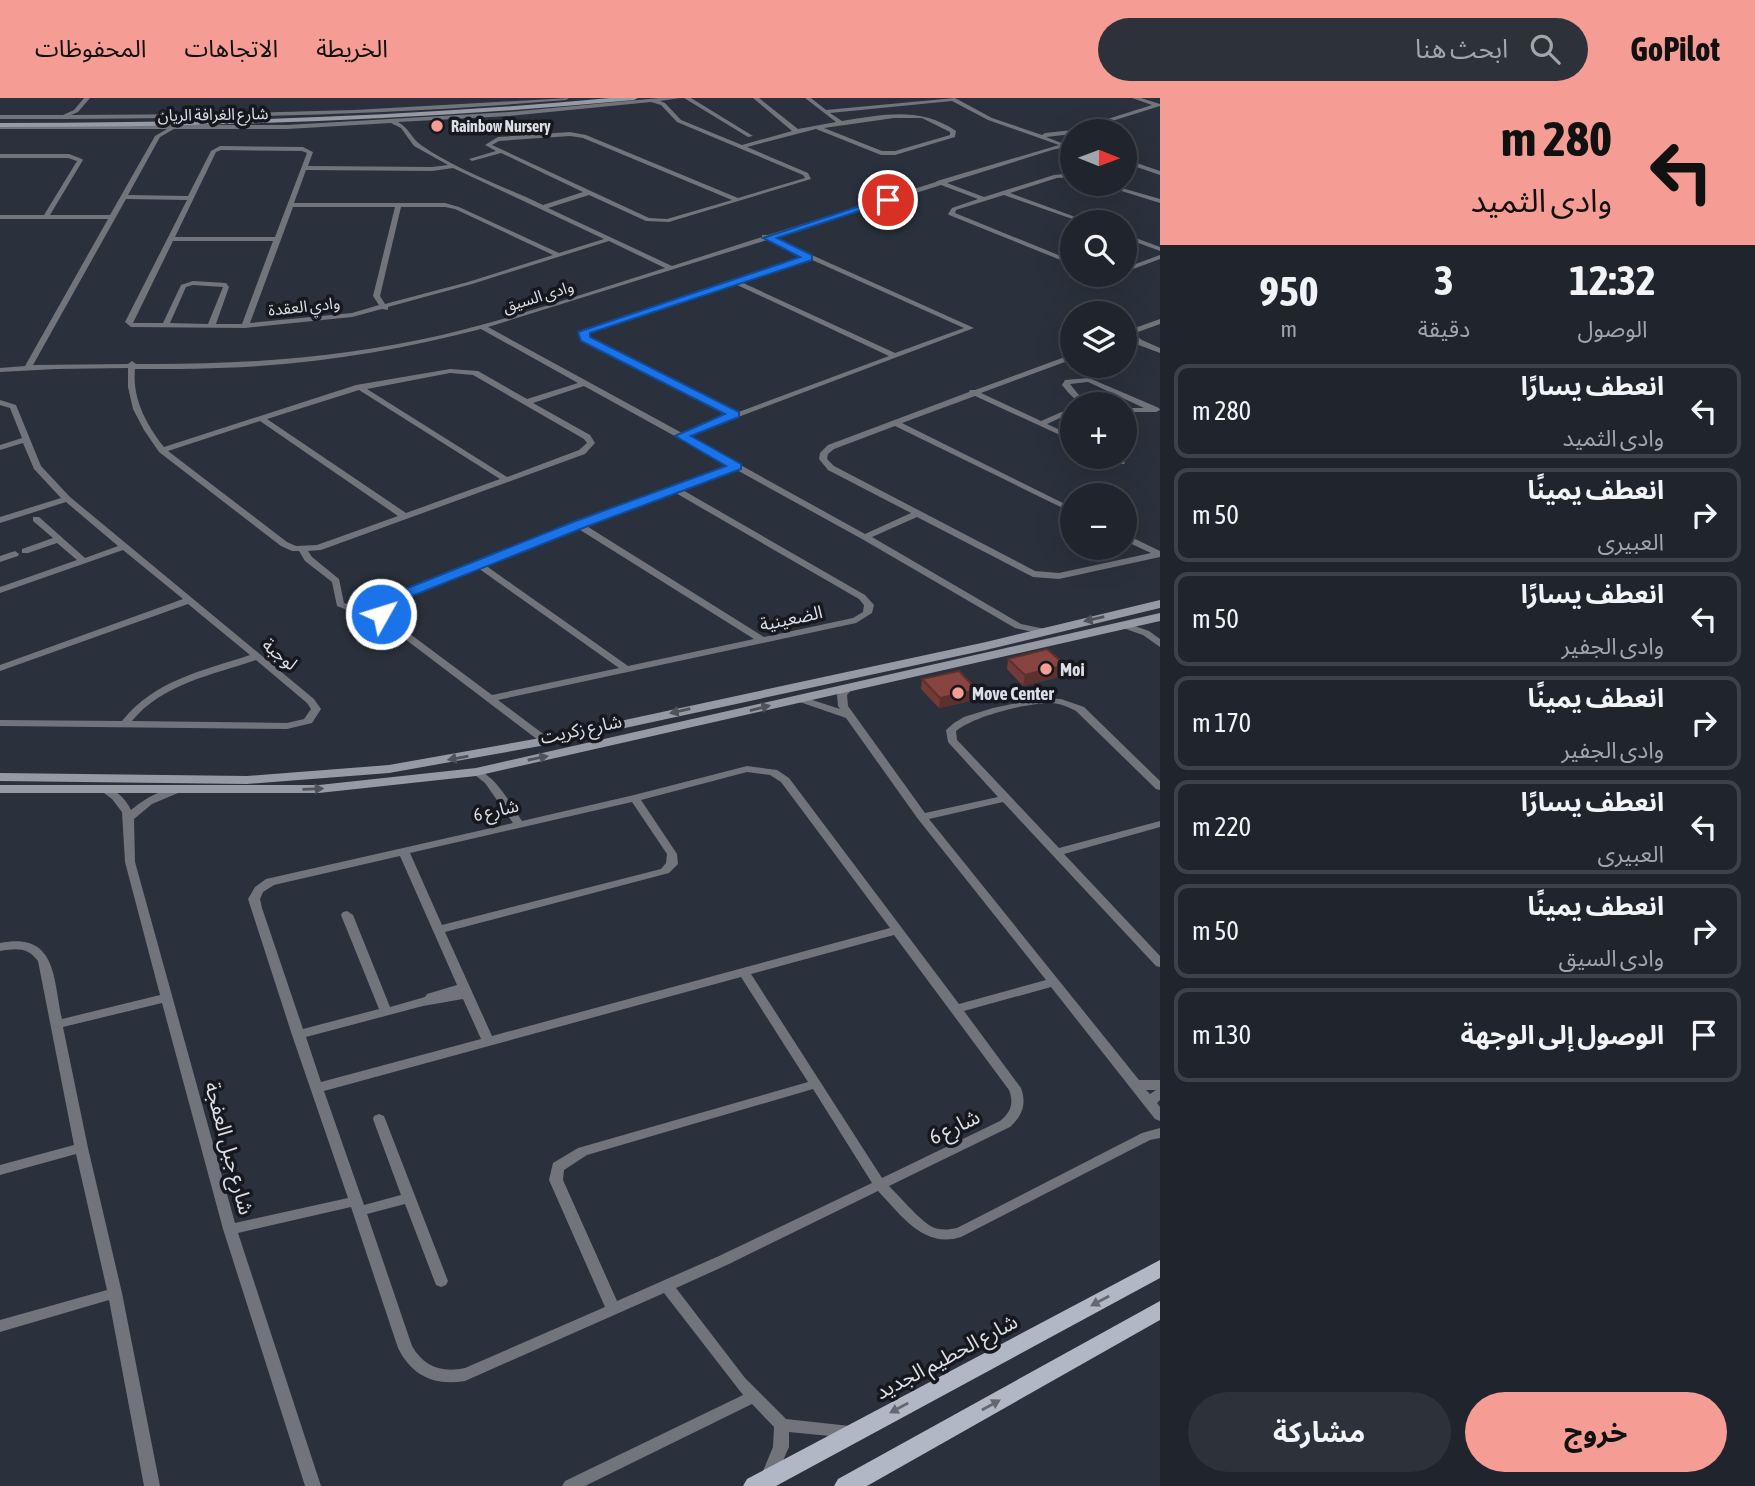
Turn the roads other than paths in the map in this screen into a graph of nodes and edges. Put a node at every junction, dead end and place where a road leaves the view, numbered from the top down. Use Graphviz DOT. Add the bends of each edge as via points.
graph roads {
  1 [pos="87,98"];
  2 [pos="454,98"];
  3 [pos="566,98"];
  4 [pos="601,98"];
  5 [pos="634,98"];
  6 [pos="677,98"];
  7 [pos="687,98"];
  8 [pos="756,98"];
  9 [pos="808,98"];
  10 [pos="950,98"];
  11 [pos="1135,98"];
  12 [pos="670,99"];
  13 [pos="963,99"];
  14 [pos="928,100"];
  15 [pos="649,101"];
  16 [pos="663,104"];
  17 [pos="1159,106"];
  18 [pos="459,107"];
  19 [pos="825,112"];
  20 [pos="79,114"];
  21 [pos="47,117"];
  22 [pos="432,117"];
  23 [pos="0,118"];
  24 [pos="99,118"];
  25 [pos="34,119"];
  26 [pos="116,119"];
  27 [pos="1125,119"];
  28 [pos="359,120"];
  29 [pos="391,121"];
  30 [pos="408,121"];
  31 [pos="372,122"];
  32 [pos="842,124"];
  33 [pos="128,125"];
  34 [pos="0,126"];
  35 [pos="195,127"];
  36 [pos="402,127"];
  37 [pos="817,127"];
  38 [pos="139,128"];
  39 [pos="153,128"];
  40 [pos="172,129"];
  41 [pos="743,131"];
  42 [pos="796,131"];
  43 [pos="159,136"];
  44 [pos="750,136"];
  45 [pos="720,138"];
  46 [pos="1047,138"];
  47 [pos="1060,139"];
  48 [pos="1060,139"];
  49 [pos="1060,144"];
  50 [pos="743,147"];
  51 [pos="500,152"];
  52 [pos="0,156"];
  53 [pos="472,159"];
  54 [pos="454,166"];
  55 [pos="304,168"];
  56 [pos="1138,168"];
  57 [pos="1160,175"];
  58 [pos="1060,176"];
  59 [pos="938,182"];
  60 [pos="587,193"];
  61 [pos="1005,193"];
  62 [pos="1138,195"];
  63 [pos="124,197"];
  64 [pos="190,198"];
  65 [pos="738,200"];
  66 [pos="985,200"];
  67 [pos="1160,201"];
  68 [pos="290,205"];
  69 [pos="398,206"];
  70 [pos="544,207"];
  71 [pos="1060,213"];
  72 [pos="0,217"];
  73 [pos="46,217"];
  74 [pos="113,218"];
  75 [pos="765,237"];
  76 [pos="170,239"];
  77 [pos="278,239"];
  78 [pos="610,239"];
  79 [pos="1137,240"];
  80 [pos="1160,249"];
  81 [pos="559,255"];
  82 [pos="809,257"];
  83 [pos="1160,257"];
  84 [pos="1060,258"];
  85 [pos="1137,266"];
  86 [pos="668,267"];
  87 [pos="734,281"];
  88 [pos="379,293"];
  89 [pos="398,304"];
  90 [pos="385,307"];
  91 [pos="1160,321"];
  92 [pos="165,326"];
  93 [pos="211,326"];
  94 [pos="245,326"];
  95 [pos="481,326"];
  96 [pos="1137,330"];
  97 [pos="1137,341"];
  98 [pos="1160,351"];
  99 [pos="895,356"];
  100 [pos="1060,361"];
  101 [pos="132,364"];
  102 [pos="29,366"];
  103 [pos="0,368"];
  104 [pos="585,383"];
  105 [pos="359,387"];
  106 [pos="972,392"];
  107 [pos="1071,392"];
  108 [pos="1116,392"];
  109 [pos="0,402"];
  110 [pos="527,402"];
  111 [pos="1137,402"];
  112 [pos="1137,410"];
  113 [pos="1158,411"];
  114 [pos="735,415"];
  115 [pos="1060,415"];
  116 [pos="261,418"];
  117 [pos="895,423"];
  118 [pos="1040,424"];
  119 [pos="1060,433"];
  120 [pos="681,436"];
  121 [pos="25,440"];
  122 [pos="0,448"];
  123 [pos="162,450"];
  124 [pos="736,466"];
  125 [pos="505,479"];
  126 [pos="675,489"];
  127 [pos="67,499"];
  128 [pos="1060,505"];
  129 [pos="916,514"];
  130 [pos="404,516"];
  131 [pos="36,519"];
  132 [pos="0,520"];
  133 [pos="578,525"];
  134 [pos="865,537"];
  135 [pos="59,540"];
  136 [pos="1137,543"];
  137 [pos="124,547"];
  138 [pos="303,550"];
  139 [pos="25,551"];
  140 [pos="15,554"];
  141 [pos="1160,554"];
  142 [pos="0,559"];
  143 [pos="83,561"];
  144 [pos="479,565"];
  145 [pos="0,590"];
  146 [pos="188,600"];
  147 [pos="1160,604"];
  148 [pos="381,610"];
  149 [pos="1151,623"];
  150 [pos="1019,632"];
  151 [pos="762,640"];
  152 [pos="1160,644"];
  153 [pos="256,657"];
  154 [pos="0,668"];
  155 [pos="626,669"];
  156 [pos="849,687"];
  157 [pos="489,699"];
  158 [pos="800,699"];
  159 [pos="848,715"];
  160 [pos="0,723"];
  161 [pos="125,724"];
  162 [pos="528,728"];
  163 [pos="546,741"];
  164 [pos="527,745"];
  165 [pos="485,774"];
  166 [pos="0,777"];
  167 [pos="1160,787"];
  168 [pos="0,789"];
  169 [pos="105,790"];
  170 [pos="174,791"];
  171 [pos="635,798"];
  172 [pos="1006,798"];
  173 [pos="130,817"];
  174 [pos="922,817"];
  175 [pos="519,824"];
  176 [pos="1160,824"];
  177 [pos="403,851"];
  178 [pos="1058,852"];
  179 [pos="347,915"];
  180 [pos="438,930"];
  181 [pos="898,930"];
  182 [pos="0,947"];
  183 [pos="1160,963"];
  184 [pos="746,973"];
  185 [pos="1054,982"];
  186 [pos="466,990"];
  187 [pos="168,997"];
  188 [pos="956,1009"];
  189 [pos="386,1012"];
  190 [pos="58,1024"];
  191 [pos="298,1035"];
  192 [pos="488,1040"];
  193 [pos="815,1084"];
  194 [pos="1136,1085"];
  195 [pos="1160,1085"];
  196 [pos="317,1088"];
  197 [pos="1155,1097"];
  198 [pos="1160,1116"];
  199 [pos="379,1119"];
  200 [pos="1160,1133"];
  201 [pos="81,1148"];
  202 [pos="0,1170"];
  203 [pos="880,1185"];
  204 [pos="409,1198"];
  205 [pos="359,1206"];
  206 [pos="230,1229"];
  207 [pos="1160,1268"];
  208 [pos="441,1281"];
  209 [pos="667,1286"];
  210 [pos="115,1293"];
  211 [pos="613,1308"];
  212 [pos="1160,1310"];
  213 [pos="0,1326"];
  214 [pos="752,1397"];
  215 [pos="782,1425"];
  216 [pos="855,1432"];
  217 [pos="761,1483"];
  218 [pos="152,1486"];
  219 [pos="313,1486"];
  220 [pos="570,1486"];
  221 [pos="846,1486"];
  1 -- 20 [label="street"];
  2 -- 18 [label="street"];
  3 -- 18 [label="street"];
  4 -- 26 [label="main road, شارع الغرافة الريان" via="351,115"];
  5 -- 22 [label="main road, شارع الغرافة الريان"];
  6 -- 12 [label="street, شارع الغرافة الريان"];
  7 -- 41 [label="street"];
  8 -- 42 [label="street"];
  9 -- 19 [label="street"];
  10 -- 14 [label="street"];
  10 -- 46 [label="street" via="990,119"];
  11 -- 17 [label="street"];
  12 -- 15 [label="street, شارع الغرافة الريان"];
  12 -- 16 [label="street"];
  13 -- 46 [label="street"];
  14 -- 19 [label="street"];
  15 -- 16 [label="street"];
  15 -- 22 [label="street, شارع الغرافة الريان"];
  16 -- 45 [label="street" via="679,121"];
  17 -- 27 [label="street"];
  18 -- 24 [label="street"];
  19 -- 32 [label="street"];
  20 -- 21 [label="street"];
  20 -- 24 [label="street"];
  21 -- 23 [label="street"];
  21 -- 25 [label="main road"];
  22 -- 28 [label="main road, شارع الغرافة الريان"];
  22 -- 30 [label="street, شارع الغرافة الريان"];
  23 -- 25 [label="main road, شارع الغرافة الريان"];
  24 -- 26 [label="main road"];
  25 -- 26 [label="main road, شارع الغرافة الريان"];
  28 -- 31 [label="main road"];
  28 -- 35 [label="main road, شارع الغرافة الريان"];
  29 -- 30 [label="street, شارع الغرافة الريان"];
  29 -- 31 [label="street, شارع الغرافة الريان"];
  29 -- 36 [label="street"];
  30 -- 36 [label="street"];
  31 -- 35 [label="street, شارع الغرافة الريان"];
  32 -- 37 [label="street"];
  32 -- 37 [label="street" via="920,117 953,131 953,135 881,153"];
  33 -- 34 [label="main road, شارع الغرافة الريان"];
  33 -- 35 [label="main road, شارع الغرافة الريان"];
  33 -- 38 [label="main road"];
  34 -- 38 [label="street, شارع الغرافة الريان"];
  35 -- 40 [label="street, شارع الغرافة الريان"];
  36 -- 54 [label="street" via="416,145"];
  37 -- 42 [label="street"];
  38 -- 39 [label="street, شارع الغرافة الريان"];
  39 -- 40 [label="street, شارع الغرافة الريان"];
  39 -- 43 [label="street"];
  40 -- 43 [label="street"];
  41 -- 44 [label="street"];
  41 -- 45 [label="street"];
  42 -- 50 [label="street"];
  43 -- 63 [label="street"];
  45 -- 50 [label="street"];
  46 -- 47 [label="street"];
  46 -- 48 [label="street"];
  46 -- 59 [label="street, وادى السيق" via="1044,146"];
  49 -- 59 [label="street, وادى السيق"];
  50 -- 65 [label="street" via="809,177"];
  51 -- 53 [label="street"];
  51 -- 60 [label="street"];
  51 -- 65 [label="street" via="488,145 498,139 584,136"];
  52 -- 73 [label="street" via="80,160"];
  54 -- 55 [label="street"];
  54 -- 70 [label="street"];
  55 -- 64 [label="street, وادي العقدة" via="309,150 218,148"];
  55 -- 68 [label="street"];
  56 -- 57 [label="street"];
  58 -- 61 [label="street"];
  59 -- 66 [label="street"];
  59 -- 75 [label="street, وادى السيق"];
  60 -- 65 [label="street" via="658,221"];
  60 -- 70 [label="street"];
  61 -- 66 [label="street"];
  61 -- 71 [label="street"];
  62 -- 67 [label="street"];
  63 -- 64 [label="street"];
  63 -- 74 [label="street"];
  64 -- 76 [label="street, وادي العقدة"];
  66 -- 84 [label="street" via="951,214"];
  68 -- 69 [label="street"];
  68 -- 77 [label="street"];
  69 -- 81 [label="street" via="457,208"];
  69 -- 88 [label="street"];
  70 -- 78 [label="street"];
  72 -- 73 [label="street"];
  73 -- 74 [label="street"];
  74 -- 102 [label="street"];
  75 -- 82 [label="street"];
  75 -- 86 [label="street, وادى السيق"];
  76 -- 77 [label="street"];
  76 -- 92 [label="street, وادي العقدة" via="130,322 134,326"];
  77 -- 94 [label="street"];
  78 -- 81 [label="street, وادي العقدة"];
  78 -- 86 [label="street"];
  79 -- 80 [label="street"];
  81 -- 89 [label="street, وادي العقدة"];
  82 -- 87 [label="street"];
  82 -- 99 [label="street" via="970,328"];
  83 -- 85 [label="street"];
  86 -- 95 [label="street, وادى السيق"];
  87 -- 99 [label="street"];
  87 -- 114 [label="street" via="593,327 583,335"];
  88 -- 89 [label="street"];
  88 -- 90 [label="street" via="377,300"];
  89 -- 90 [label="street, وادي العقدة"];
  90 -- 94 [label="street, وادي العقدة" via="294,323"];
  91 -- 96 [label="street"];
  92 -- 93 [label="street, وادي العقدة"];
  92 -- 93 [label="street" via="183,286 224,284"];
  93 -- 94 [label="street, وادي العقدة"];
  95 -- 101 [label="street, وادى السيق" via="407,345 320,358 227,366"];
  95 -- 104 [label="street"];
  97 -- 98 [label="street"];
  99 -- 114 [label="street"];
  100 -- 106 [label="street"];
  101 -- 102 [label="street, وادى السيق"];
  101 -- 123 [label="street" via="130,390 145,426"];
  102 -- 103 [label="street, وادى السيق"];
  104 -- 110 [label="street"];
  104 -- 120 [label="street"];
  105 -- 110 [label="street" via="463,370"];
  105 -- 116 [label="street"];
  105 -- 125 [label="street"];
  106 -- 117 [label="street"];
  106 -- 118 [label="street"];
  107 -- 108 [label="street" via="1068,382 1089,380"];
  109 -- 121 [label="street, لوجبة" via="13,407"];
  110 -- 125 [label="street" via="591,443 582,452"];
  111 -- 113 [label="street"];
  112 -- 113 [label="street"];
  114 -- 120 [label="street"];
  115 -- 118 [label="street"];
  116 -- 123 [label="street"];
  116 -- 130 [label="street"];
  117 -- 128 [label="street"];
  117 -- 129 [label="street" via="831,447 824,459 831,468"];
  118 -- 119 [label="street"];
  120 -- 124 [label="street"];
  121 -- 122 [label="street"];
  121 -- 127 [label="street, لوجبة" via="37,467"];
  123 -- 138 [label="street" via="285,544"];
  124 -- 126 [label="street"];
  124 -- 134 [label="street"];
  125 -- 130 [label="street"];
  126 -- 133 [label="street"];
  126 -- 151 [label="street, الضعينية" via="863,597 869,605 867,614 856,620"];
  127 -- 132 [label="street"];
  127 -- 137 [label="street, لوجبة"];
  129 -- 134 [label="street"];
  129 -- 141 [label="street" via="1042,576"];
  130 -- 138 [label="street"];
  131 -- 135 [label="street"];
  133 -- 144 [label="street"];
  133 -- 151 [label="street"];
  134 -- 150 [label="street"];
  135 -- 139 [label="street"];
  135 -- 143 [label="street"];
  136 -- 141 [label="street"];
  137 -- 143 [label="street"];
  137 -- 146 [label="street, لوجبة"];
  138 -- 148 [label="street" via="336,581 340,604"];
  140 -- 142 [label="street"];
  143 -- 145 [label="street"];
  144 -- 148 [label="street" via="397,597"];
  144 -- 155 [label="street"];
  146 -- 153 [label="street, لوجبة"];
  146 -- 154 [label="street"];
  147 -- 150 [label="main road, شارع زكريت, one-way"];
  148 -- 157 [label="street" via="387,621"];
  149 -- 152 [label="street"];
  149 -- 156 [label="main road, شارع زكريت" via="1123,625"];
  150 -- 163 [label="main road, شارع زكريت, one-way"];
  151 -- 155 [label="street, الضعينية"];
  153 -- 161 [label="street" via="156,693 137,707"];
  153 -- 161 [label="street, لوجبة" via="315,705 313,717 286,726"];
  155 -- 157 [label="street, الضعينية"];
  156 -- 158 [label="main road, شارع زكريت"];
  156 -- 159 [label="street" via="841,700"];
  157 -- 162 [label="street"];
  158 -- 159 [label="street"];
  165 -- 158 [label="main road, شارع زكريت, one-way"];
  159 -- 174 [label="street"];
  160 -- 161 [label="street, لوجبة"];
  162 -- 163 [label="street"];
  162 -- 164 [label="street"];
  163 -- 164 [label="main road, شارع زكريت"];
  164 -- 166 [label="main road, شارع زكريت, one-way" via="389,769 271,779"];
  170 -- 165 [label="main road, شارع زكريت, one-way" via="350,787"];
  165 -- 175 [label="street"];
  167 -- 172 [label="street" via="1080,709 1048,700 966,719 951,730 956,745"];
  168 -- 169 [label="main road, شارع زكريت"];
  169 -- 170 [label="main road, شارع زكريت"];
  169 -- 173 [label="street" via="121,800"];
  170 -- 173 [label="street" via="148,802"];
  171 -- 175 [label="street, شارع 6"];
  171 -- 180 [label="street" via="673,854 665,871"];
  171 -- 181 [label="street, شارع 6" via="747,769 773,772 785,780"];
  172 -- 174 [label="street"];
  172 -- 178 [label="street"];
  173 -- 187 [label="street, شارع جبل العفجة" via="130,862"];
  174 -- 185 [label="street"];
  175 -- 177 [label="street, شارع 6"];
  176 -- 178 [label="street"];
  177 -- 180 [label="street"];
  177 -- 191 [label="street, شارع 6" via="270,882 259,890 256,908"];
  178 -- 183 [label="street"];
  179 -- 189 [label="street"];
  180 -- 186 [label="street"];
  181 -- 184 [label="street"];
  181 -- 188 [label="street, شارع 6"];
  182 -- 190 [label="street" via="25,946 42,956"];
  184 -- 192 [label="street"];
  184 -- 193 [label="street"];
  185 -- 188 [label="street"];
  185 -- 194 [label="street"];
  186 -- 189 [label="street"];
  186 -- 192 [label="street"];
  187 -- 190 [label="street"];
  187 -- 206 [label="street, شارع جبل العفجة"];
  188 -- 203 [label="street, شارع 6" via="1015,1088 1017,1112 1004,1124"];
  189 -- 191 [label="street"];
  190 -- 201 [label="street"];
  191 -- 196 [label="street, شارع 6"];
  192 -- 196 [label="street"];
  193 -- 203 [label="street"];
  193 -- 211 [label="street" via="583,1151 558,1167 556,1180"];
  194 -- 195 [label="street"];
  194 -- 197 [label="street"];
  196 -- 205 [label="street, شارع 6"];
  197 -- 198 [label="street"];
  199 -- 204 [label="street"];
  200 -- 203 [label="street" via="952,1235 924,1229"];
  201 -- 202 [label="street"];
  201 -- 210 [label="street"];
  203 -- 209 [label="street, شارع 6"];
  204 -- 205 [label="street"];
  204 -- 208 [label="street"];
  205 -- 206 [label="street"];
  205 -- 211 [label="street, شارع 6" via="410,1360 434,1375 467,1374"];
  206 -- 219 [label="street, شارع جبل العفجة"];
  207 -- 216 [label="main road, شارع الحطيم الجديد, one-way"];
  209 -- 211 [label="street, شارع 6"];
  209 -- 214 [label="street"];
  210 -- 213 [label="street"];
  210 -- 218 [label="street"];
  221 -- 212 [label="main road, one-way"];
  214 -- 215 [label="street"];
  214 -- 220 [label="street"];
  215 -- 216 [label="street"];
  215 -- 217 [label="street" via="781,1447"];
  216 -- 217 [label="main road, شارع الحطيم الجديد"];
}
